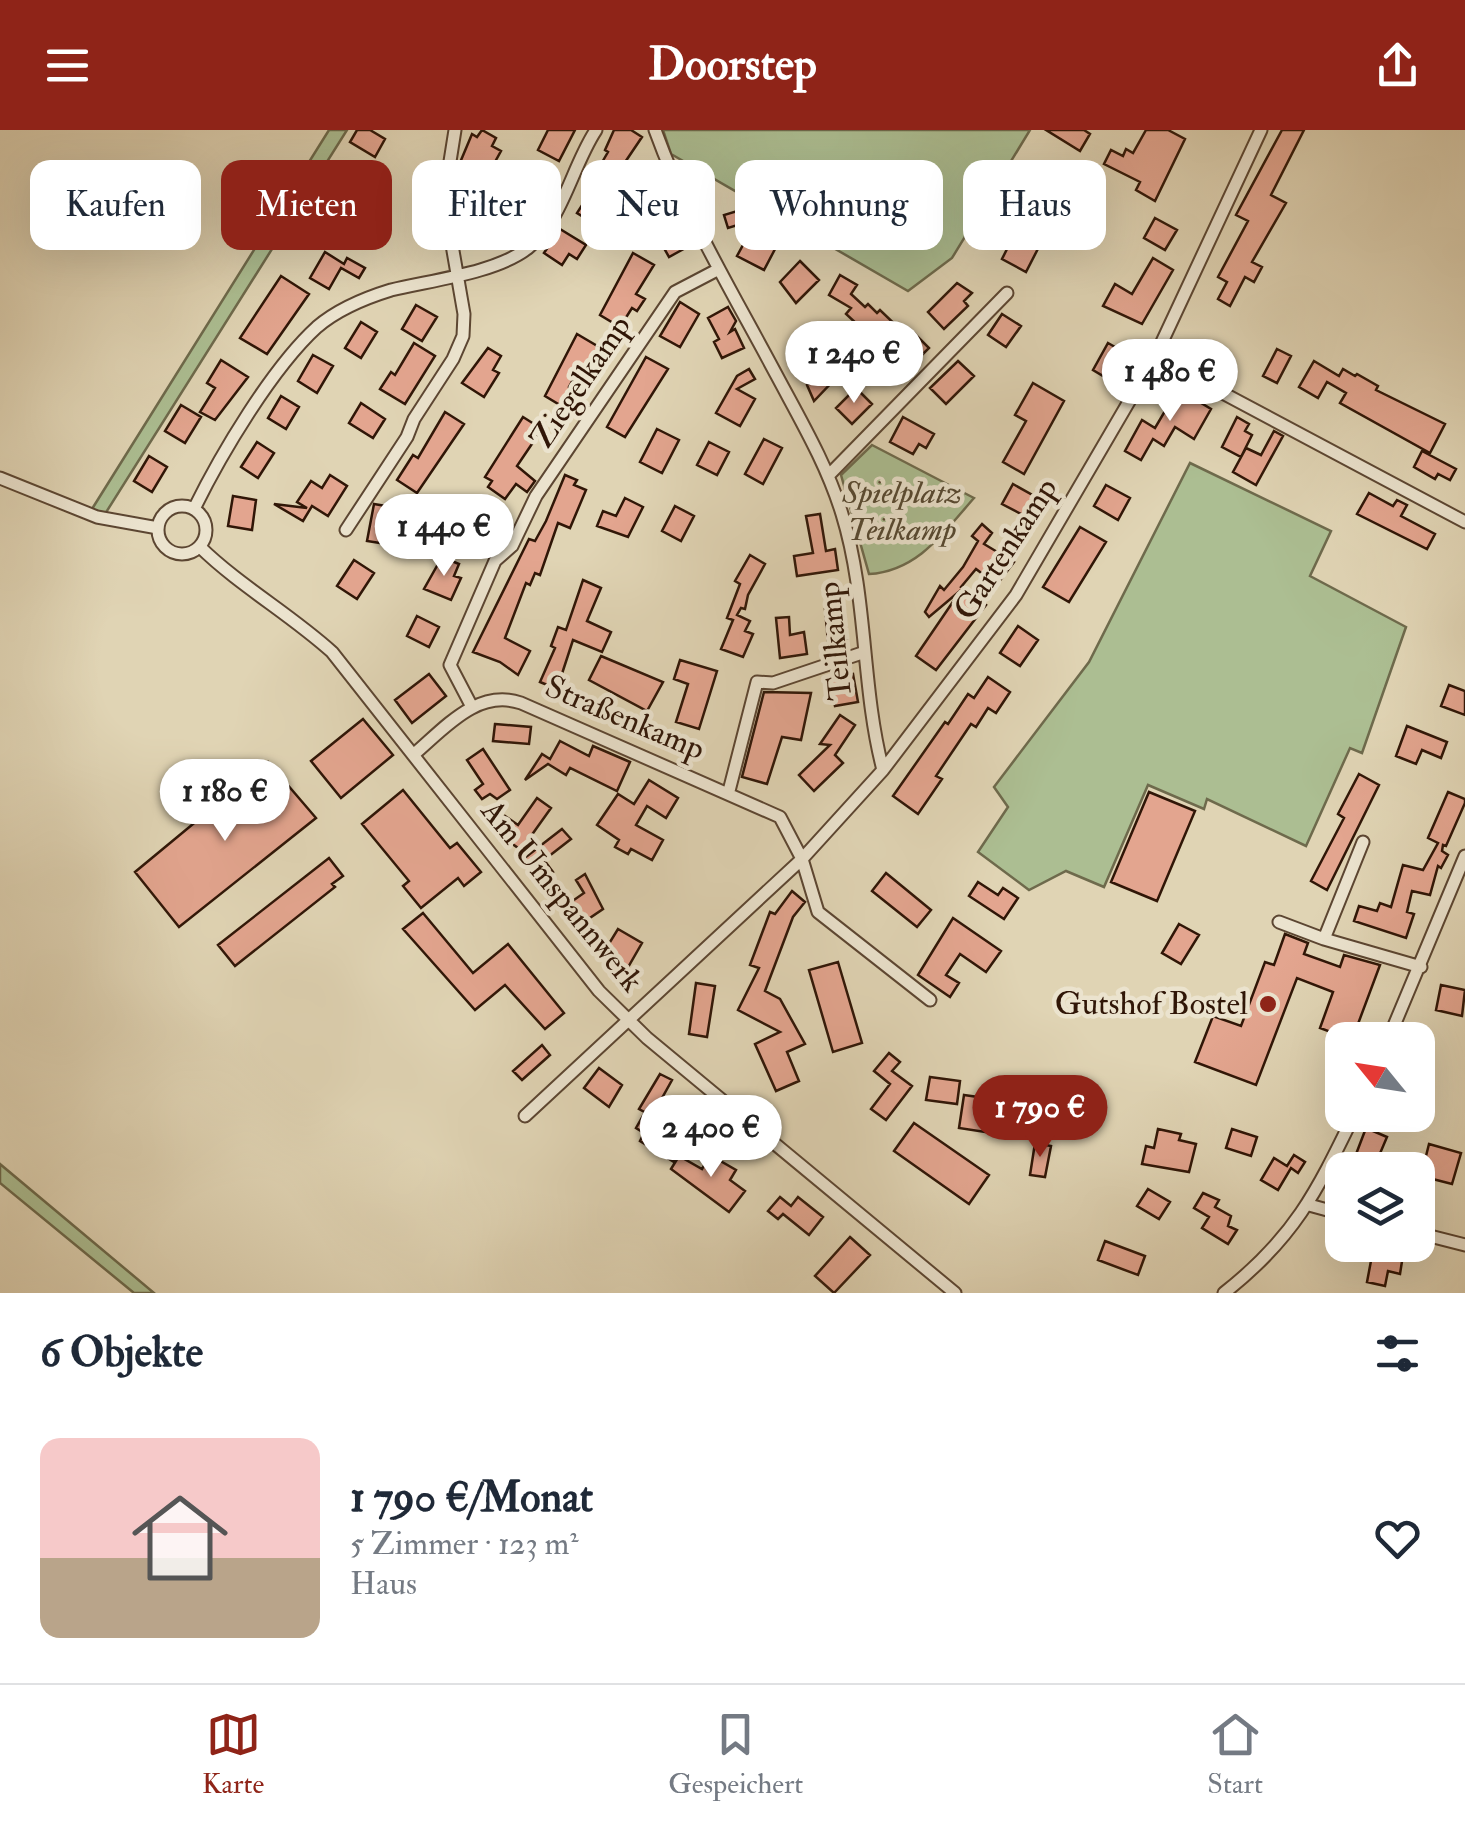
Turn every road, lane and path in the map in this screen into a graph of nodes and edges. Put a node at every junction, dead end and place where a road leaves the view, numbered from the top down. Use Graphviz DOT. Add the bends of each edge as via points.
graph roads {
  1 [pos="456,130"];
  2 [pos="596,130"];
  3 [pos="654,130"];
  4 [pos="1261,130"];
  5 [pos="719,269"];
  6 [pos="456,274"];
  7 [pos="1006,292"];
  8 [pos="1155,357"];
  9 [pos="828,476"];
  10 [pos="0,478"];
  11 [pos="194,509"];
  12 [pos="1465,522"];
  13 [pos="158,528"];
  14 [pos="346,530"];
  15 [pos="200,547"];
  16 [pos="866,652"];
  17 [pos="472,706"];
  18 [pos="413,755"];
  19 [pos="883,770"];
  20 [pos="728,792"];
  21 [pos="1363,842"];
  22 [pos="1465,856"];
  23 [pos="802,859"];
  24 [pos="1279,922"];
  25 [pos="1324,939"];
  26 [pos="1420,966"];
  27 [pos="930,1000"];
  28 [pos="628,1020"];
  29 [pos="1396,1022"];
  30 [pos="525,1116"];
  31 [pos="1346,1132"];
  32 [pos="1309,1205"];
  33 [pos="1325,1209"];
  34 [pos="1435,1238"];
  35 [pos="1465,1246"];
  36 [pos="955,1293"];
  37 [pos="1224,1293"];
  1 -- 6 [label="street" via="444,199"];
  2 -- 6 [label="street" via="536,240 506,261"];
  3 -- 5 [label="street, Teilkamp"];
  4 -- 8 [label="street, Gartenkamp"];
  5 -- 9 [label="street, Teilkamp"];
  5 -- 17 [label="street, Ziegelkamp" via="674,292 536,496 512,546 495,561 450,665"];
  6 -- 11 [label="street" via="374,295 318,327 232,441"];
  6 -- 14 [label="street" via="464,314 458,348"];
  7 -- 9 [label="street"];
  8 -- 12 [label="street"];
  8 -- 19 [label="street, Gartenkamp" via="1016,594"];
  9 -- 16 [label="street, Teilkamp" via="854,560"];
  10 -- 13 [label="street, Am Umspannwerk" via="97,516"];
  11 -- 13 [label="street" via="171,509"];
  11 -- 15 [label="street" via="206,527"];
  13 -- 15 [label="street, Am Umspannwerk" via="172,553"];
  15 -- 18 [label="street, Am Umspannwerk" via="332,652"];
  16 -- 19 [label="street, Teilkamp" via="871,724"];
  16 -- 20 [label="street" via="773,683 757,682"];
  17 -- 18 [label="street"];
  17 -- 20 [label="street, Straßenkamp" via="511,700"];
  18 -- 28 [label="street, Am Umspannwerk" via="557,942"];
  19 -- 23 [label="street, Gartenkamp"];
  20 -- 23 [label="street, Straßenkamp" via="780,817"];
  21 -- 25 [label="street"];
  22 -- 26 [label="street"];
  23 -- 27 [label="street" via="818,912"];
  23 -- 28 [label="street, Gartenkamp"];
  24 -- 25 [label="street"];
  25 -- 26 [label="street"];
  26 -- 29 [label="street"];
  28 -- 30 [label="street, Gartenkamp"];
  28 -- 36 [label="street, Am Umspannwerk"];
  31 -- 32 [label="street"];
  32 -- 33 [label="street"];
  32 -- 37 [label="street" via="1262,1264"];
  34 -- 35 [label="street"];
}
